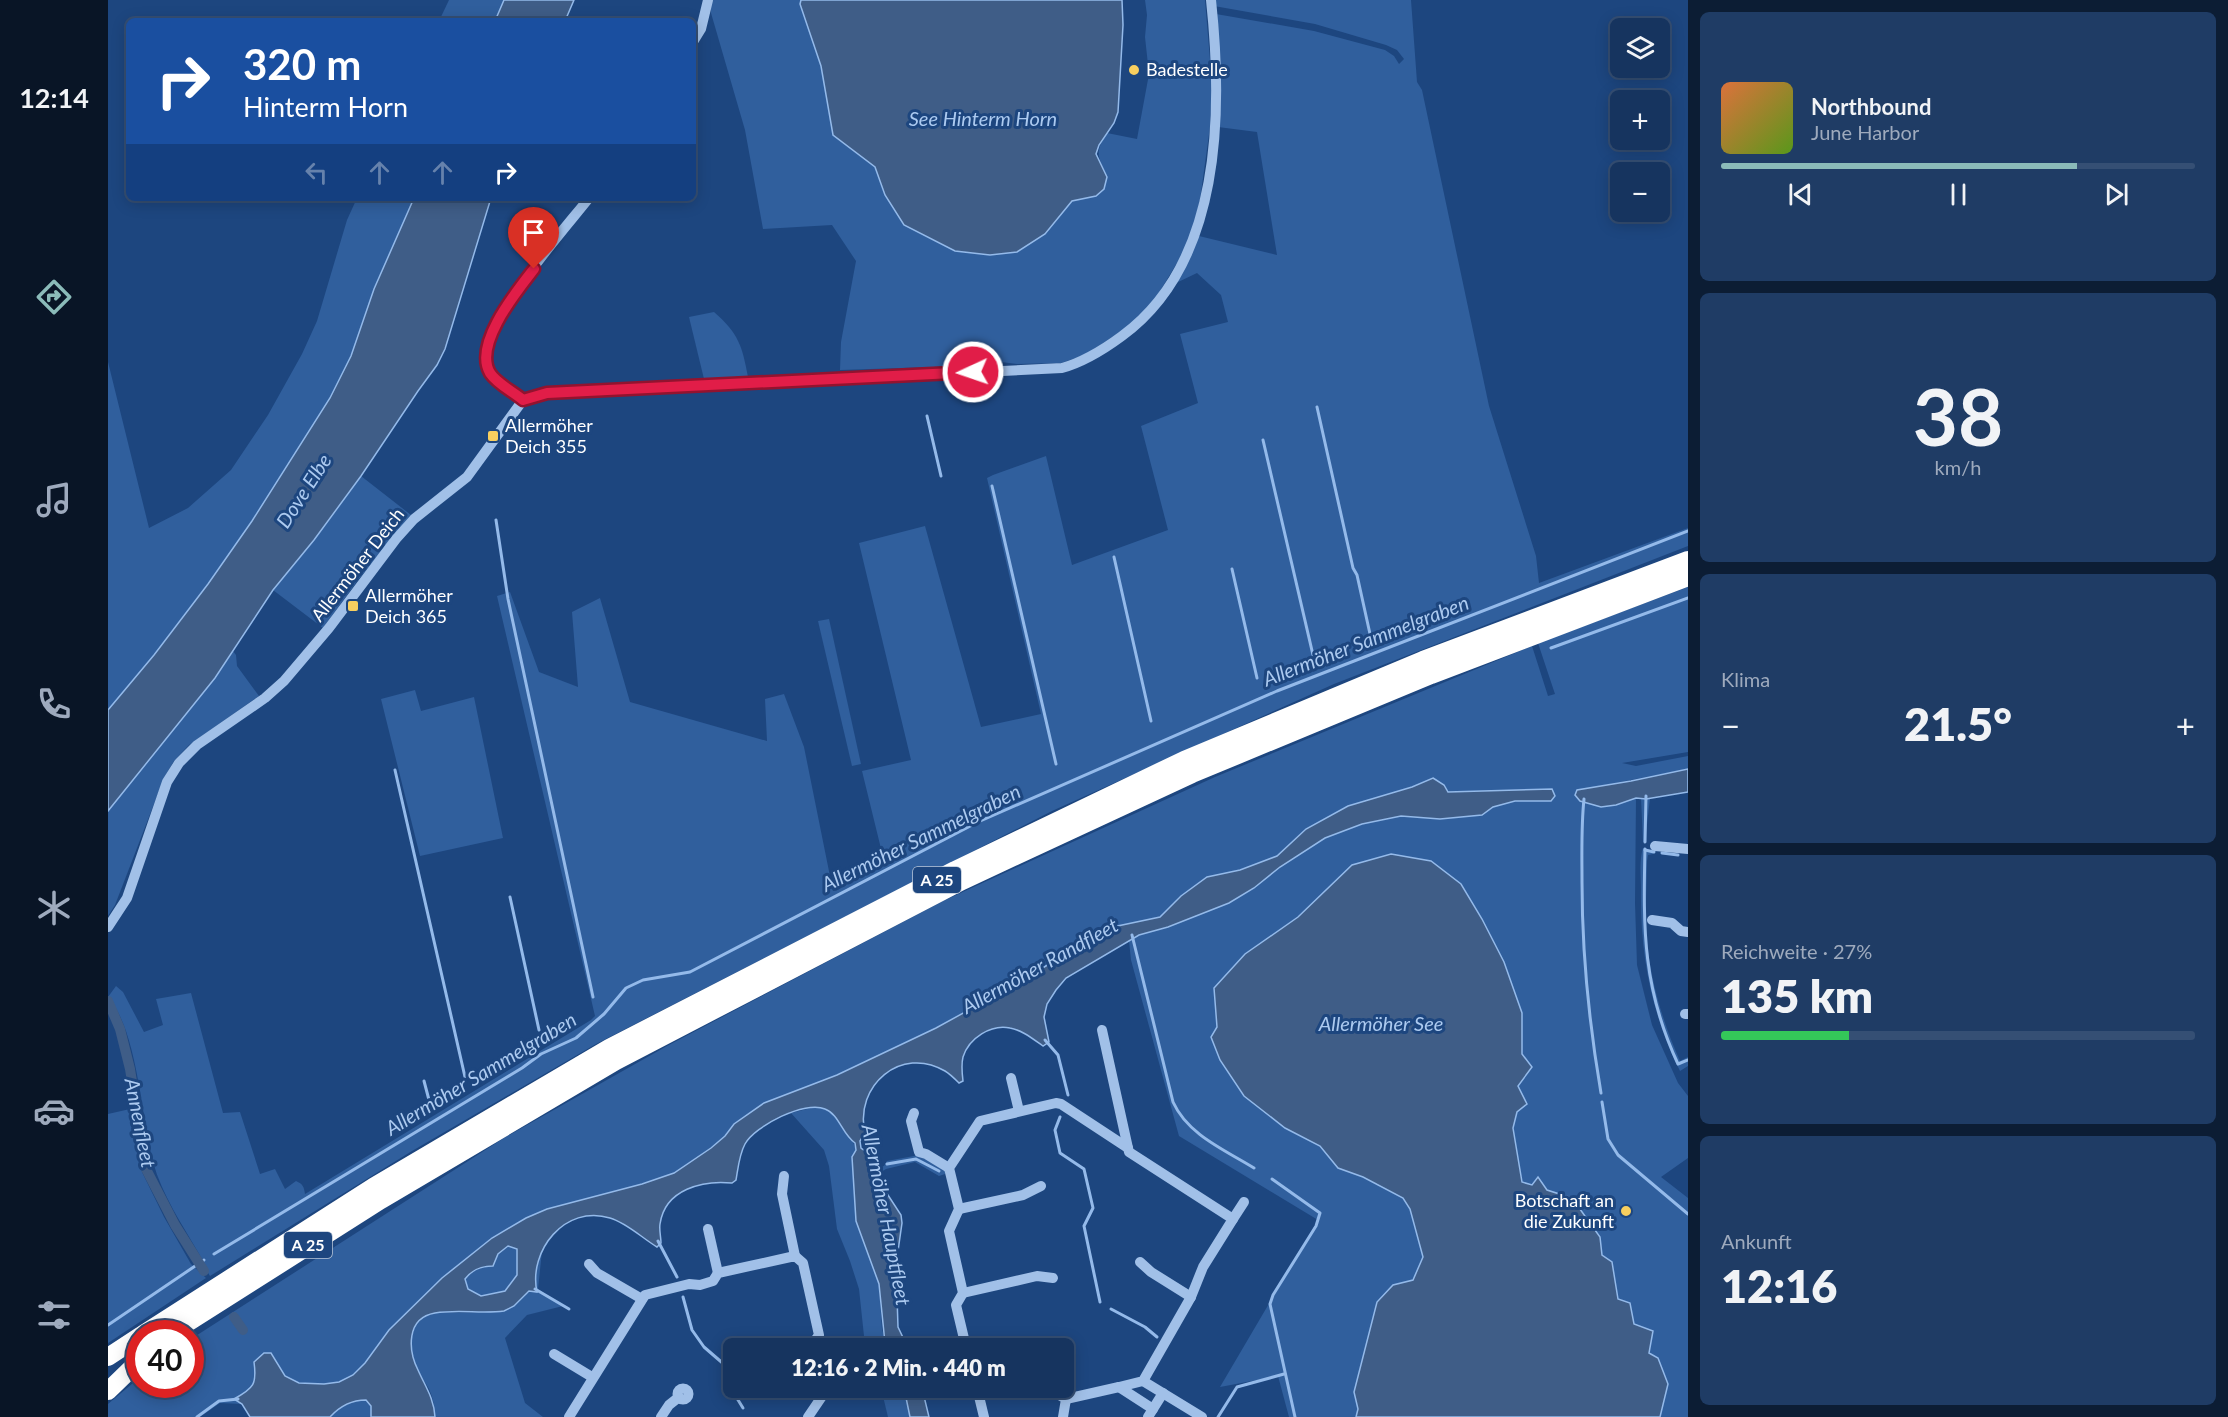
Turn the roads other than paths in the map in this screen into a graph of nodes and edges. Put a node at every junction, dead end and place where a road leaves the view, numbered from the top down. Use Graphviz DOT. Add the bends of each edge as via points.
graph roads {
  1 [pos="708,0"];
  2 [pos="1210,0"];
  3 [pos="696,37"];
  4 [pos="587,201"];
  5 [pos="523,400"];
  6 [pos="1688,560"];
  7 [pos="1688,577"];
  8 [pos="1655,846"];
  9 [pos="1688,849"];
  10 [pos="1652,920"];
  11 [pos="108,927"];
  12 [pos="1688,932"];
  13 [pos="1102,1030"];
  14 [pos="1011,1078"];
  15 [pos="1019,1111"];
  16 [pos="914,1113"];
  17 [pos="1128,1148"];
  18 [pos="949,1168"];
  19 [pos="784,1176"];
  20 [pos="1041,1186"];
  21 [pos="1244,1202"];
  22 [pos="959,1209"];
  23 [pos="1233,1219"];
  24 [pos="708,1229"];
  25 [pos="795,1256"];
  26 [pos="1140,1262"];
  27 [pos="590,1264"];
  28 [pos="718,1273"];
  29 [pos="1053,1278"];
  30 [pos="230,1285"];
  31 [pos="963,1293"];
  32 [pos="1191,1297"];
  33 [pos="642,1299"];
  34 [pos="204,1302"];
  35 [pos="170,1320"];
  36 [pos="185,1320"];
  37 [pos="818,1338"];
  38 [pos="964,1338"];
  39 [pos="126,1345"];
  40 [pos="554,1354"];
  41 [pos="108,1357"];
  42 [pos="126,1363"];
  43 [pos="126,1374"];
  44 [pos="108,1375"];
  45 [pos="592,1377"];
  46 [pos="1143,1381"];
  47 [pos="1119,1387"];
  48 [pos="108,1391"];
  49 [pos="1163,1393"];
  50 [pos="679,1397"];
  51 [pos="821,1398"];
  52 [pos="979,1398"];
  53 [pos="1066,1399"];
  54 [pos="1150,1413"];
  55 [pos="569,1417"];
  56 [pos="661,1417"];
  57 [pos="808,1417"];
  58 [pos="984,1417"];
  59 [pos="1063,1417"];
  60 [pos="1202,1417"];
  1 -- 3 [label="street"];
  2 -- 5 [label="street" via="1216,84 1214,127 1197,230 1154,308 1093,356 1062,368 547,393"];
  4 -- 5 [label="street" via="500,314 489,342 486,363 491,375"];
  5 -- 11 [label="street, Allermöher Deich" via="467,477 410,523 284,681 197,745 179,763 167,782 127,898"];
  6 -- 30 [label="highway, A 25" via="1423,660 1195,756 966,865 609,1048 373,1187"];
  7 -- 30 [label="highway, A 25" via="1431,675 1192,774 962,881 616,1061"];
  8 -- 9 [label="street"];
  10 -- 12 [label="street" via="1672,923"];
  13 -- 17 [label="street"];
  14 -- 15 [label="street"];
  15 -- 17 [label="street" via="1061,1104"];
  15 -- 18 [label="street" via="980,1121"];
  16 -- 18 [label="street" via="911,1120 919,1152"];
  17 -- 23 [label="street"];
  18 -- 22 [label="street"];
  19 -- 25 [label="street" via="782,1194"];
  20 -- 22 [label="street" via="1023,1195"];
  21 -- 23 [label="street"];
  22 -- 31 [label="street" via="949,1231"];
  23 -- 32 [label="street" via="1203,1267"];
  24 -- 28 [label="street"];
  25 -- 28 [label="street"];
  25 -- 37 [label="street" via="803,1263"];
  26 -- 32 [label="street"];
  27 -- 33 [label="street" via="597,1273"];
  28 -- 33 [label="street" via="713,1281 645,1295"];
  29 -- 31 [label="street" via="1037,1276"];
  30 -- 34 [label="highway, A 25"];
  31 -- 38 [label="street" via="956,1305"];
  32 -- 46 [label="street"];
  33 -- 45 [label="street"];
  34 -- 35 [label="highway, A 25"];
  34 -- 36 [label="highway, A 25"];
  39 -- 41 [label="highway, A 25"];
  40 -- 45 [label="street"];
  42 -- 44 [label="highway"];
  43 -- 48 [label="highway"];
  45 -- 55 [label="street"];
  46 -- 47 [label="street"];
  46 -- 49 [label="street"];
  47 -- 53 [label="street"];
  47 -- 54 [label="street"];
  49 -- 54 [label="street"];
  49 -- 60 [label="street"];
  50 -- 56 [label="street"];
  51 -- 57 [label="street"];
  52 -- 58 [label="street"];
  53 -- 59 [label="street"];
}
